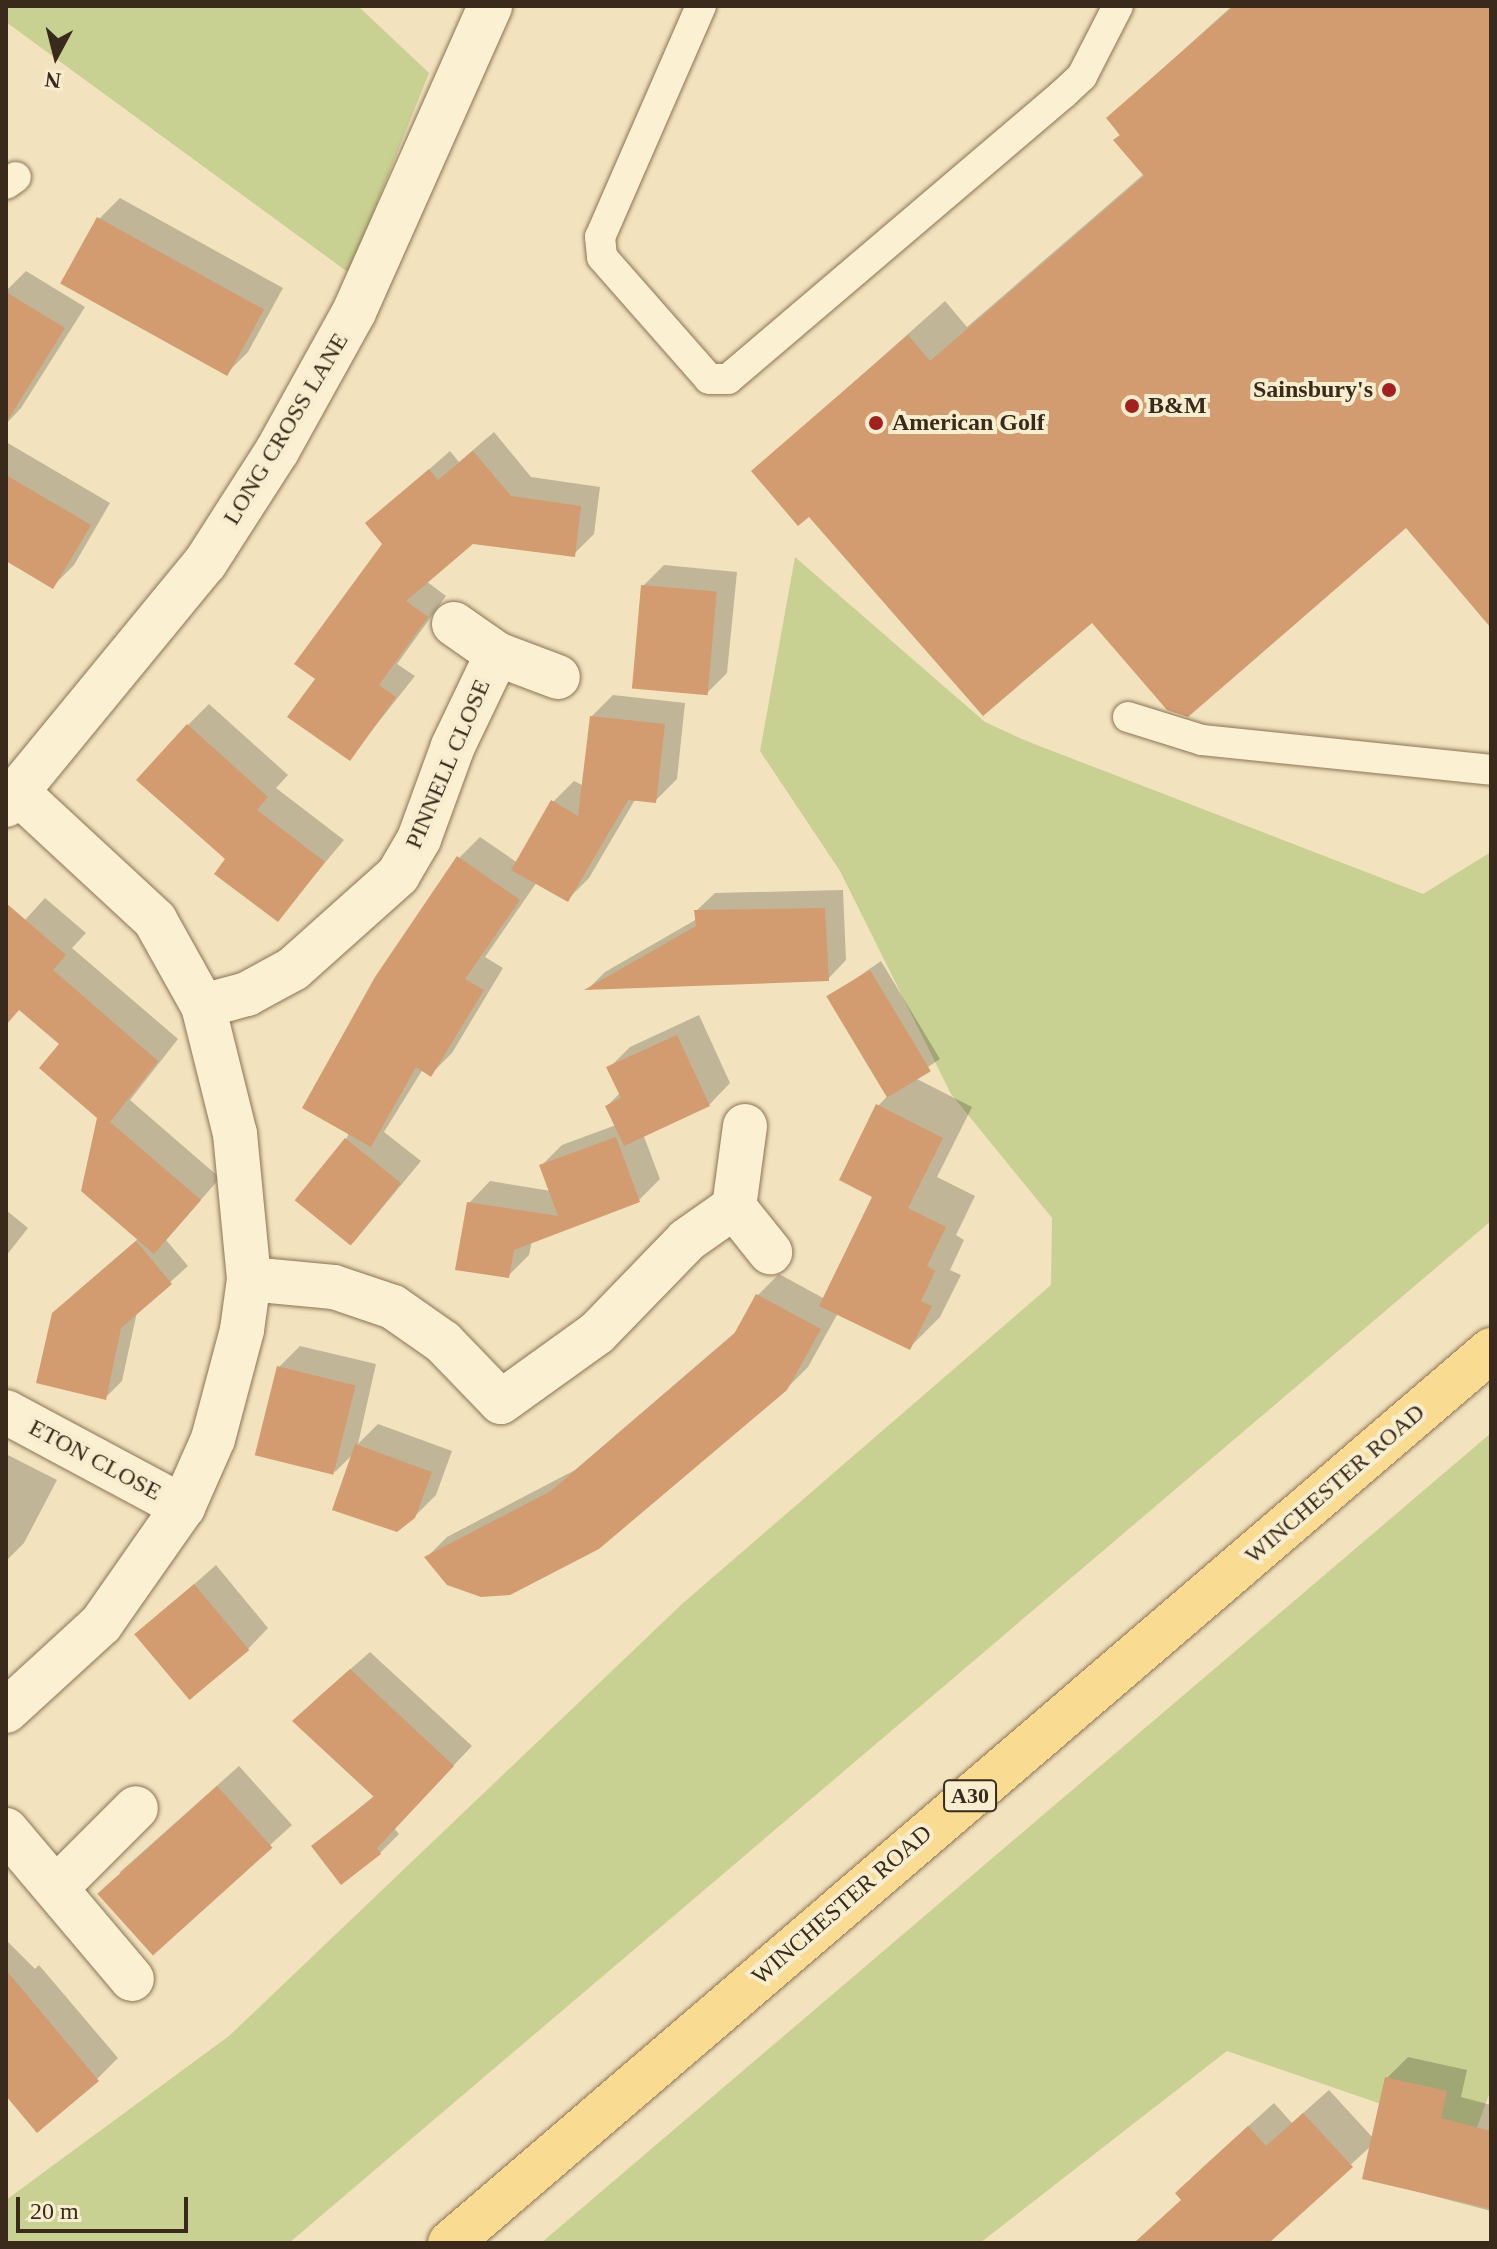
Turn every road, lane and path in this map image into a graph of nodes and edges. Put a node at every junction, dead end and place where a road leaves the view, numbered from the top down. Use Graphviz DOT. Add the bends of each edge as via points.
graph roads {
  1 [pos="490,6"];
  2 [pos="701,6"];
  3 [pos="1118,6"];
  4 [pos="454,624"];
  5 [pos="497,654"];
  6 [pos="558,677"];
  7 [pos="1128,717"];
  8 [pos="1491,770"];
  9 [pos="12,799"];
  10 [pos="203,1006"];
  11 [pos="745,1126"];
  12 [pos="734,1207"];
  13 [pos="770,1252"];
  14 [pos="249,1279"];
  15 [pos="1491,1350"];
  16 [pos="6,1412"];
  17 [pos="183,1507"];
  18 [pos="6,1711"];
  19 [pos="136,1808"];
  20 [pos="6,1830"];
  21 [pos="58,1886"];
  22 [pos="132,1979"];
  23 [pos="450,2243"];
  1 -- 9 [label="street, LONG CROSS LANE" via="354,312 277,451 205,563"];
  2 -- 3 [label="lane" via="600,237 602,257 709,379 728,379 1063,94 1082,76"];
  4 -- 5 [label="street, PINNELL CLOSE"];
  5 -- 6 [label="street, PINNELL CLOSE"];
  5 -- 10 [label="street, PINNELL CLOSE" via="453,746 419,839 398,875 293,969 247,994"];
  7 -- 8 [label="lane" via="1202,740"];
  9 -- 10 [label="street" via="155,920"];
  10 -- 14 [label="street" via="235,1134"];
  11 -- 12 [label="street"];
  12 -- 13 [label="street"];
  12 -- 14 [label="street" via="687,1240 597,1333 501,1402 443,1342 393,1307 334,1287"];
  14 -- 17 [label="street" via="242,1330 213,1439"];
  15 -- 23 [label="main road, WINCHESTER ROAD / A30"];
  16 -- 17 [label="street, ETON CLOSE"];
  17 -- 18 [label="street" via="101,1624"];
  19 -- 21 [label="street"];
  20 -- 21 [label="street"];
  21 -- 22 [label="street"];
}
